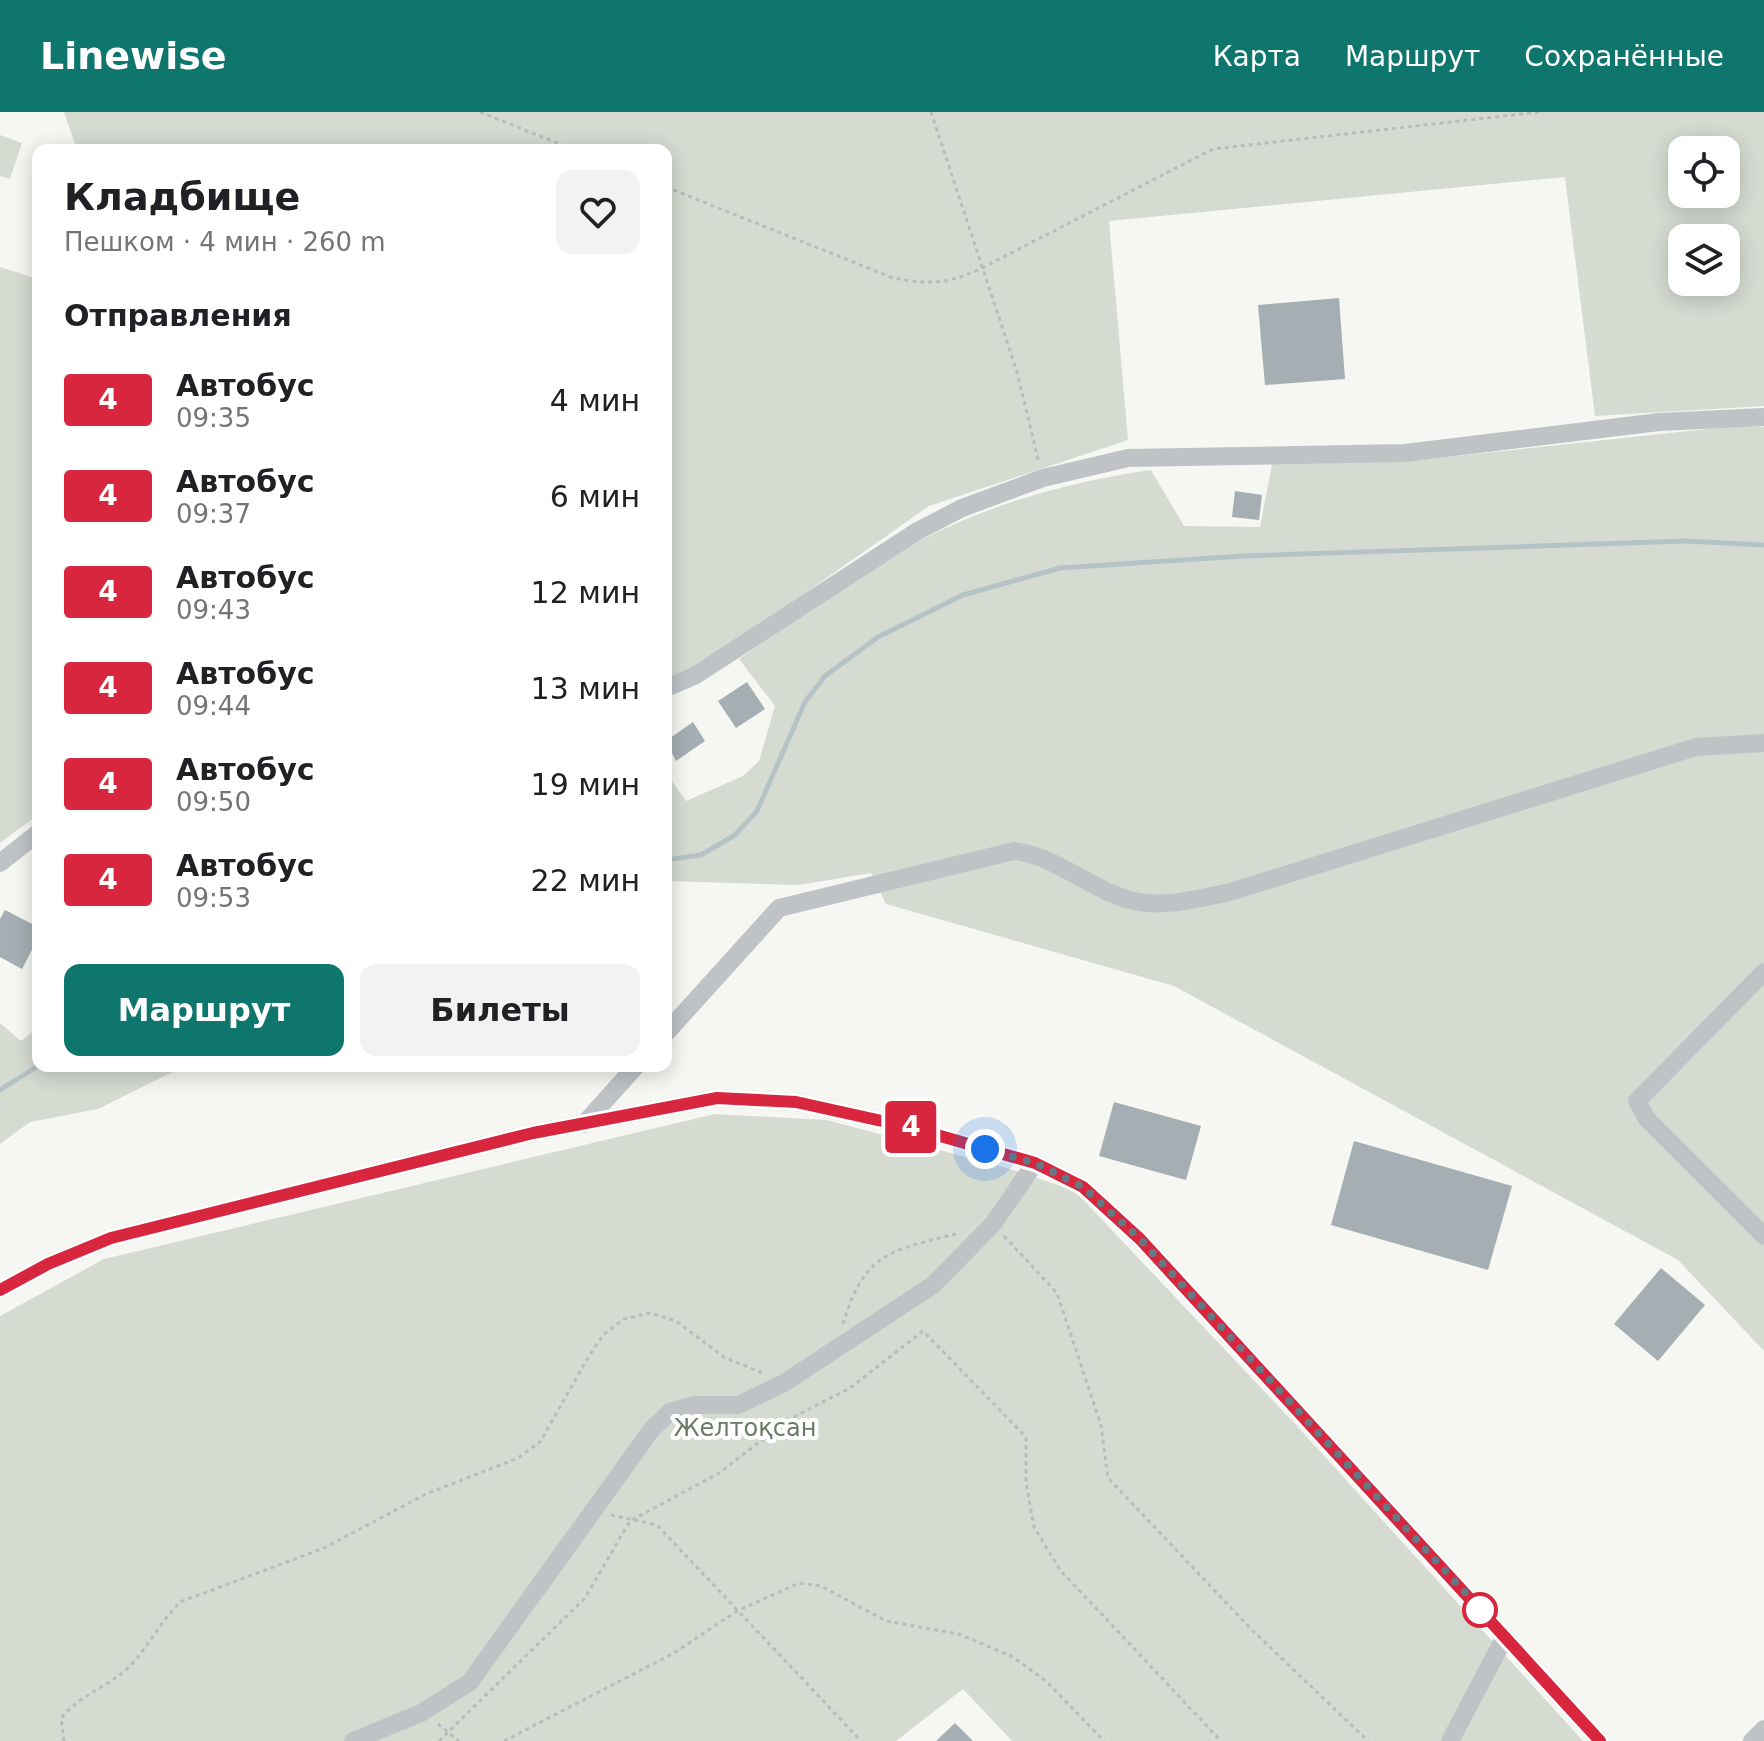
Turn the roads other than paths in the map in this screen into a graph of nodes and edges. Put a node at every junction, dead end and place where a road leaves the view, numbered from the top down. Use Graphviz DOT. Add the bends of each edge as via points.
graph roads {
  1 [pos="1764,417"];
  2 [pos="672,685"];
  3 [pos="1764,743"];
  4 [pos="32,838"];
  5 [pos="0,863"];
  6 [pos="1764,972"];
  7 [pos="672,1026"];
  8 [pos="631,1072"];
  9 [pos="584,1124"];
  10 [pos="1035,1163"];
  11 [pos="1764,1236"];
  12 [pos="0,1290"];
  13 [pos="1505,1637"];
  14 [pos="1764,1729"];
  15 [pos="353,1741"];
  16 [pos="1450,1741"];
  17 [pos="1600,1741"];
  18 [pos="1752,1741"];
  1 -- 2 [label="street" via="1659,422 1405,453 1128,458 1043,478 962,508 916,532"];
  3 -- 7 [label="street" via="1696,747 1230,892 1176,903 1138,902 1035,853 1014,851 779,908"];
  4 -- 5 [label="street"];
  6 -- 11 [label="street" via="1637,1101 1647,1119"];
  8 -- 9 [label="street"];
  9 -- 10 [label="street" via="717,1098 796,1102"];
  9 -- 12 [label="street" via="517,1136 111,1238"];
  10 -- 13 [label="street" via="1083,1187 1140,1239"];
  10 -- 15 [label="street" via="993,1224 933,1285 784,1383 738,1405 694,1405 670,1412 652,1429 470,1682 421,1713"];
  13 -- 16 [label="street"];
  13 -- 17 [label="street"];
  14 -- 18 [label="street"];
}
